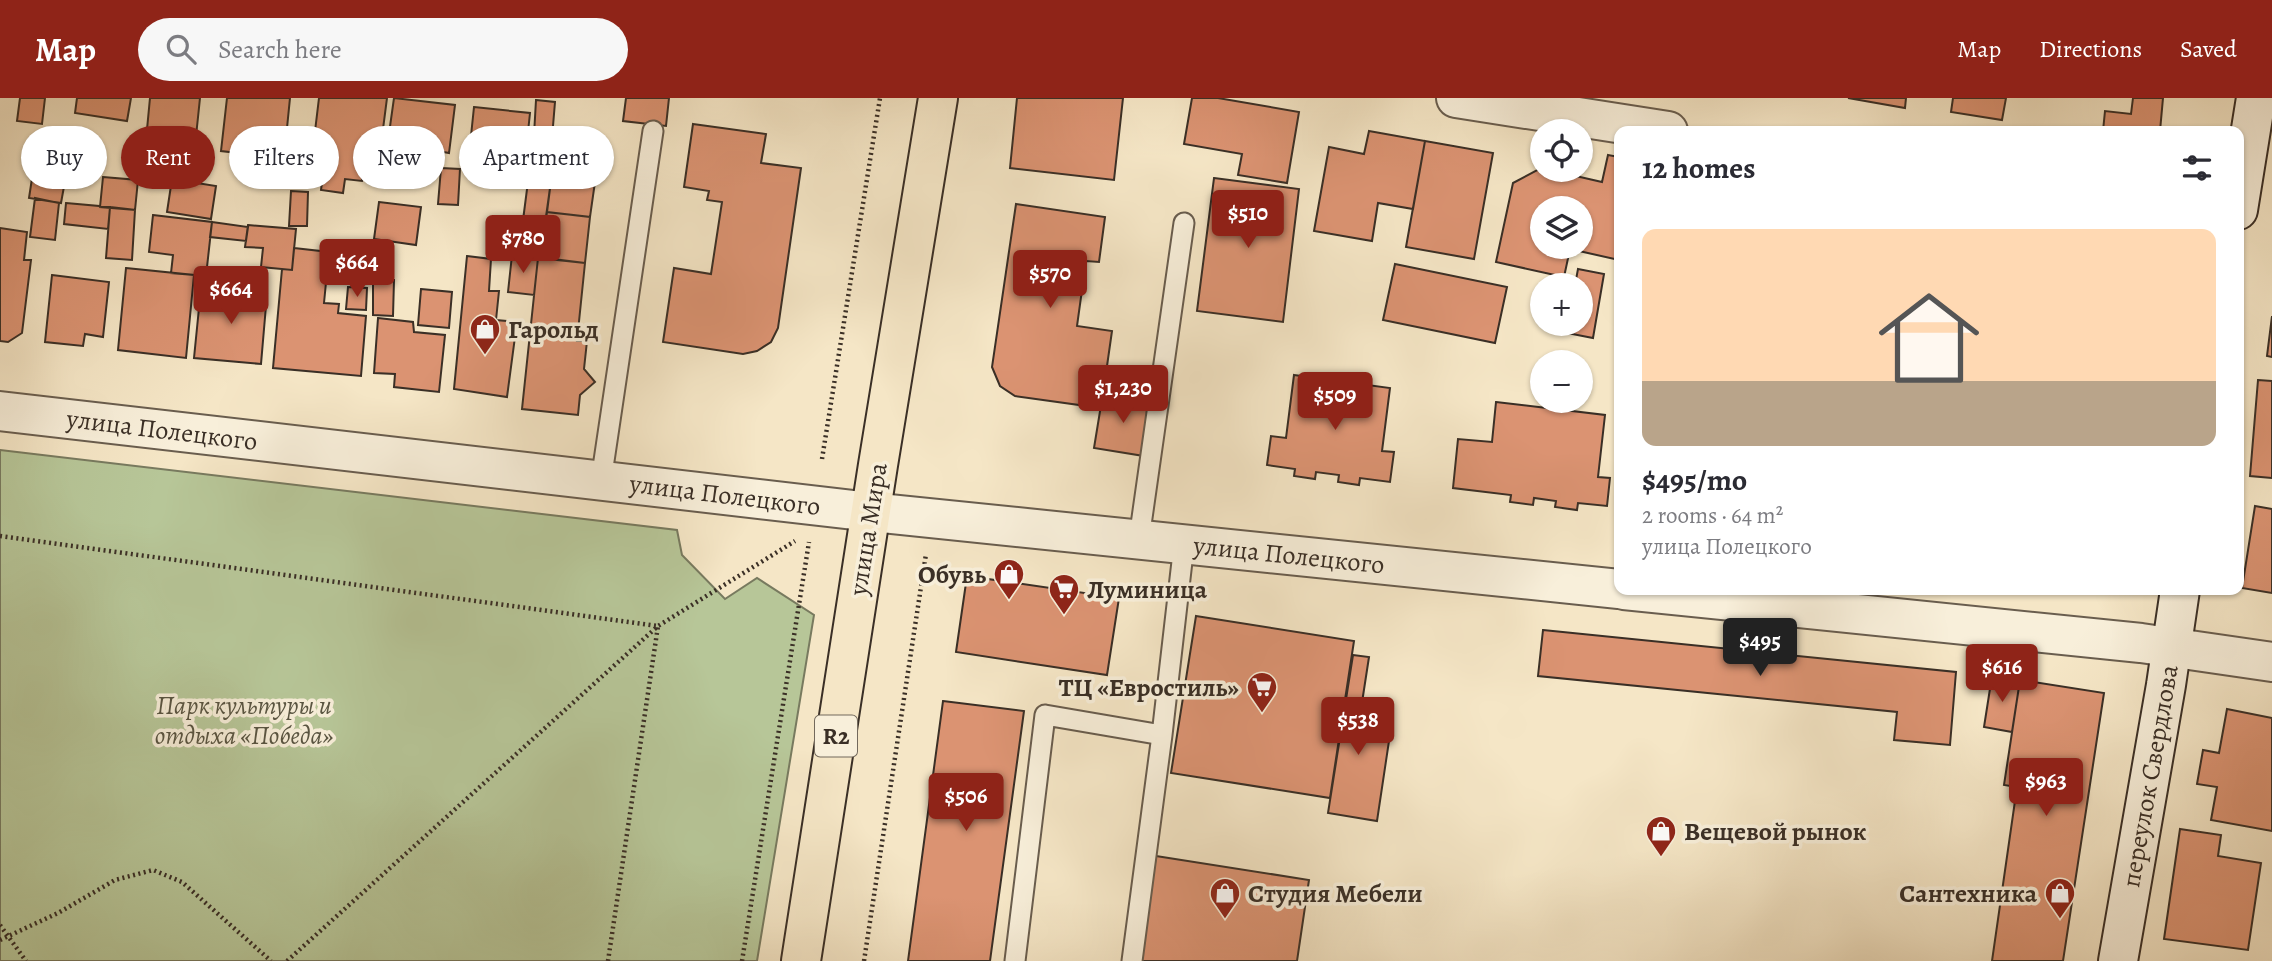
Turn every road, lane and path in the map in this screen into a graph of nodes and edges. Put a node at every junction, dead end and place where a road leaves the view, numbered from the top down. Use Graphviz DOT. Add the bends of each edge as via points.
graph roads {
  1 [pos="880,98"];
  2 [pos="938,98"];
  3 [pos="1456,98"];
  4 [pos="2256,98"];
  5 [pos="1636,126"];
  6 [pos="653,131"];
  7 [pos="2244,173"];
  8 [pos="1184,223"];
  9 [pos="0,411"];
  10 [pos="822,459"];
  11 [pos="601,481"];
  12 [pos="871,512"];
  13 [pos="811,531"];
  14 [pos="0,536"];
  15 [pos="799,539"];
  16 [pos="1139,539"];
  17 [pos="1184,544"];
  18 [pos="926,551"];
  19 [pos="1614,588"];
  20 [pos="1672,595"];
  21 [pos="2179,595"];
  22 [pos="658,626"];
  23 [pos="2172,647"];
  24 [pos="2272,662"];
  25 [pos="1162,735"];
  26 [pos="0,925"];
  27 [pos="8,936"];
  28 [pos="0,940"];
  29 [pos="26,961"];
  30 [pos="271,961"];
  31 [pos="287,961"];
  32 [pos="608,961"];
  33 [pos="742,961"];
  34 [pos="801,961"];
  35 [pos="864,961"];
  36 [pos="1015,961"];
  37 [pos="1132,961"];
  38 [pos="2118,961"];
  1 -- 10 [label="path"];
  2 -- 12 [label="main road, улица Мира / R2"];
  3 -- 5 [label="street"];
  4 -- 7 [label="street"];
  6 -- 11 [label="lane"];
  8 -- 16 [label="lane"];
  9 -- 11 [label="street, улица Полецкого"];
  11 -- 12 [label="street, улица Полецкого"];
  12 -- 16 [label="street, улица Полецкого"];
  12 -- 34 [label="main road, улица Мира / R2"];
  13 -- 33 [label="path"];
  14 -- 22 [label="path"];
  15 -- 22 [label="path"];
  16 -- 17 [label="street, улица Полецкого"];
  17 -- 19 [label="street, улица Полецкого"];
  17 -- 25 [label="lane"];
  18 -- 35 [label="path"];
  20 -- 23 [label="street"];
  21 -- 23 [label="street, переулок Свердлова"];
  22 -- 31 [label="path"];
  22 -- 32 [label="path"];
  23 -- 24 [label="street"];
  23 -- 38 [label="street, переулок Свердлова"];
  25 -- 36 [label="lane" via="1045,715"];
  25 -- 37 [label="lane"];
  26 -- 27 [label="path"];
  27 -- 28 [label="path"];
  27 -- 29 [label="path"];
  27 -- 30 [label="path" via="115,880 153,870 182,883"];
}
